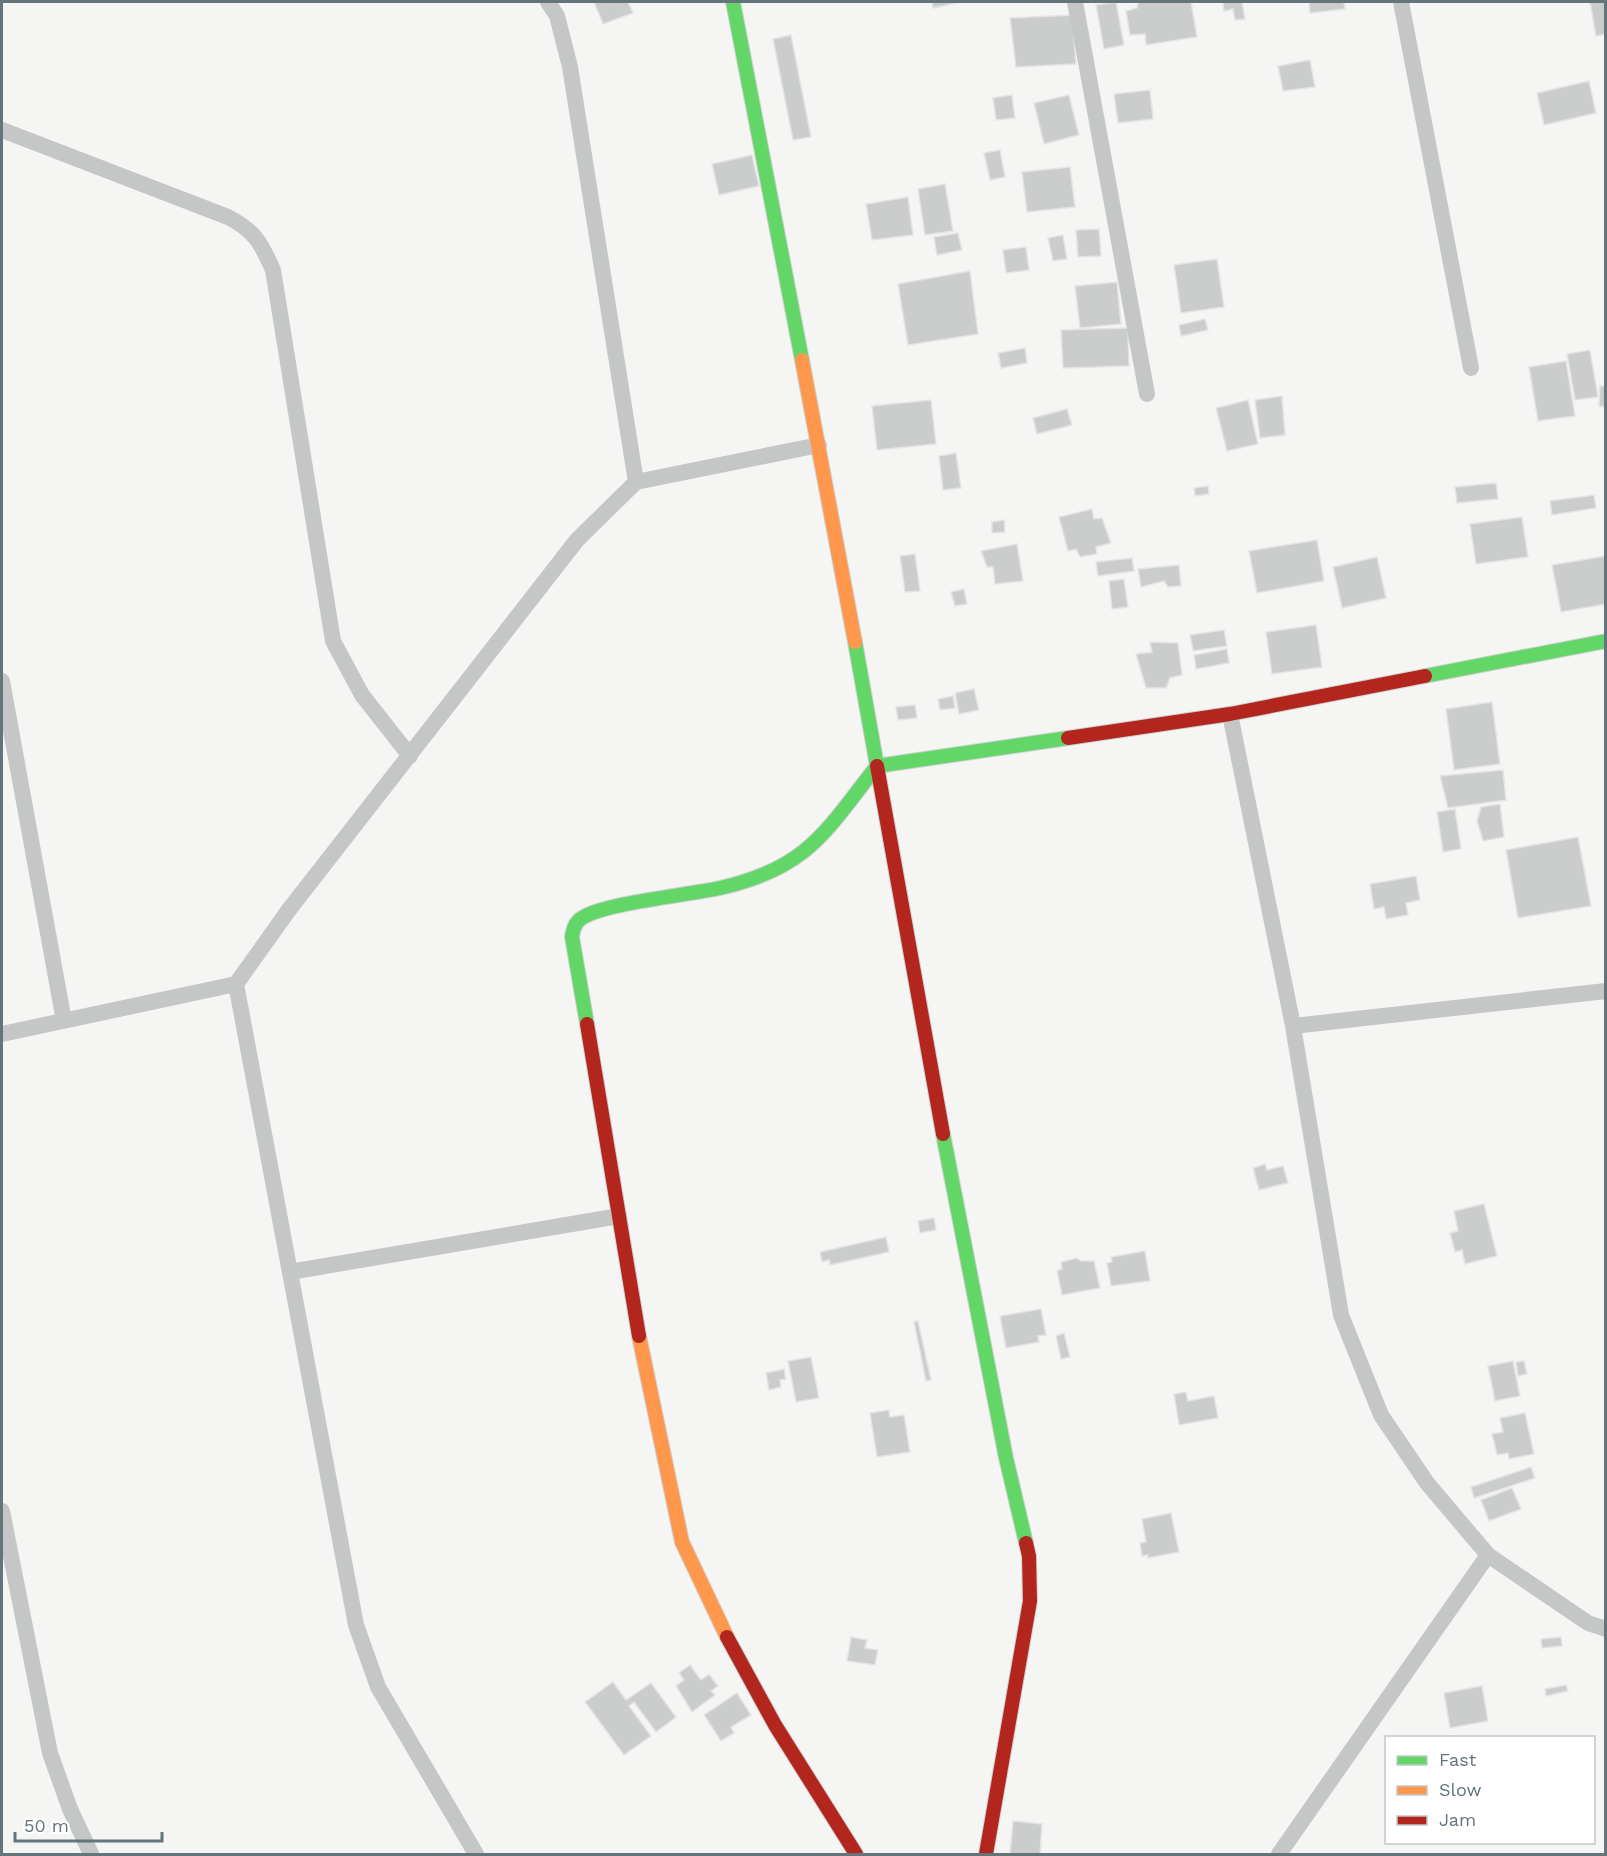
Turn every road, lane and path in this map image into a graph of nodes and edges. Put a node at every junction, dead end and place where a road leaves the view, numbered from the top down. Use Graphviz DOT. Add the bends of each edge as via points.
graph roads {
  1 [pos="548,2"];
  2 [pos="733,2"];
  3 [pos="1075,2"];
  4 [pos="1401,2"];
  5 [pos="2,130"];
  6 [pos="1472,368"];
  7 [pos="1147,394"];
  8 [pos="819,445"];
  9 [pos="636,482"];
  10 [pos="1605,641"];
  11 [pos="2,681"];
  12 [pos="1230,714"];
  13 [pos="410,756"];
  14 [pos="877,766"];
  15 [pos="236,984"];
  16 [pos="1605,991"];
  17 [pos="64,1021"];
  18 [pos="1293,1026"];
  19 [pos="2,1034"];
  20 [pos="619,1216"];
  21 [pos="290,1272"];
  22 [pos="2,1511"];
  23 [pos="1488,1555"];
  24 [pos="1605,1629"];
  25 [pos="91,1854"];
  26 [pos="476,1854"];
  27 [pos="856,1854"];
  28 [pos="986,1854"];
  29 [pos="1279,1854"];
  1 -- 9 [label="street" via="557,16 570,67"];
  2 -- 8 [label="street"];
  3 -- 7 [label="street"];
  4 -- 6 [label="street"];
  5 -- 13 [label="street" via="228,217 247,227 261,244 273,270 333,641 362,695"];
  8 -- 9 [label="street"];
  8 -- 14 [label="street"];
  9 -- 13 [label="street" via="577,540"];
  10 -- 12 [label="street"];
  11 -- 17 [label="street"];
  12 -- 14 [label="street"];
  12 -- 18 [label="street"];
  13 -- 15 [label="street"];
  14 -- 20 [label="street" via="813,844 787,865 740,883 591,913 573,926"];
  14 -- 28 [label="street" via="1006,1458 1029,1556 1030,1601"];
  15 -- 17 [label="street"];
  15 -- 21 [label="street"];
  16 -- 18 [label="street"];
  17 -- 19 [label="street"];
  18 -- 23 [label="street" via="1341,1315 1381,1415 1427,1483"];
  20 -- 21 [label="street"];
  20 -- 27 [label="street" via="682,1542 707,1599 775,1725"];
  21 -- 26 [label="street" via="356,1625 378,1687"];
  22 -- 25 [label="street" via="50,1753"];
  23 -- 24 [label="street" via="1588,1623"];
  23 -- 29 [label="street"];
}
